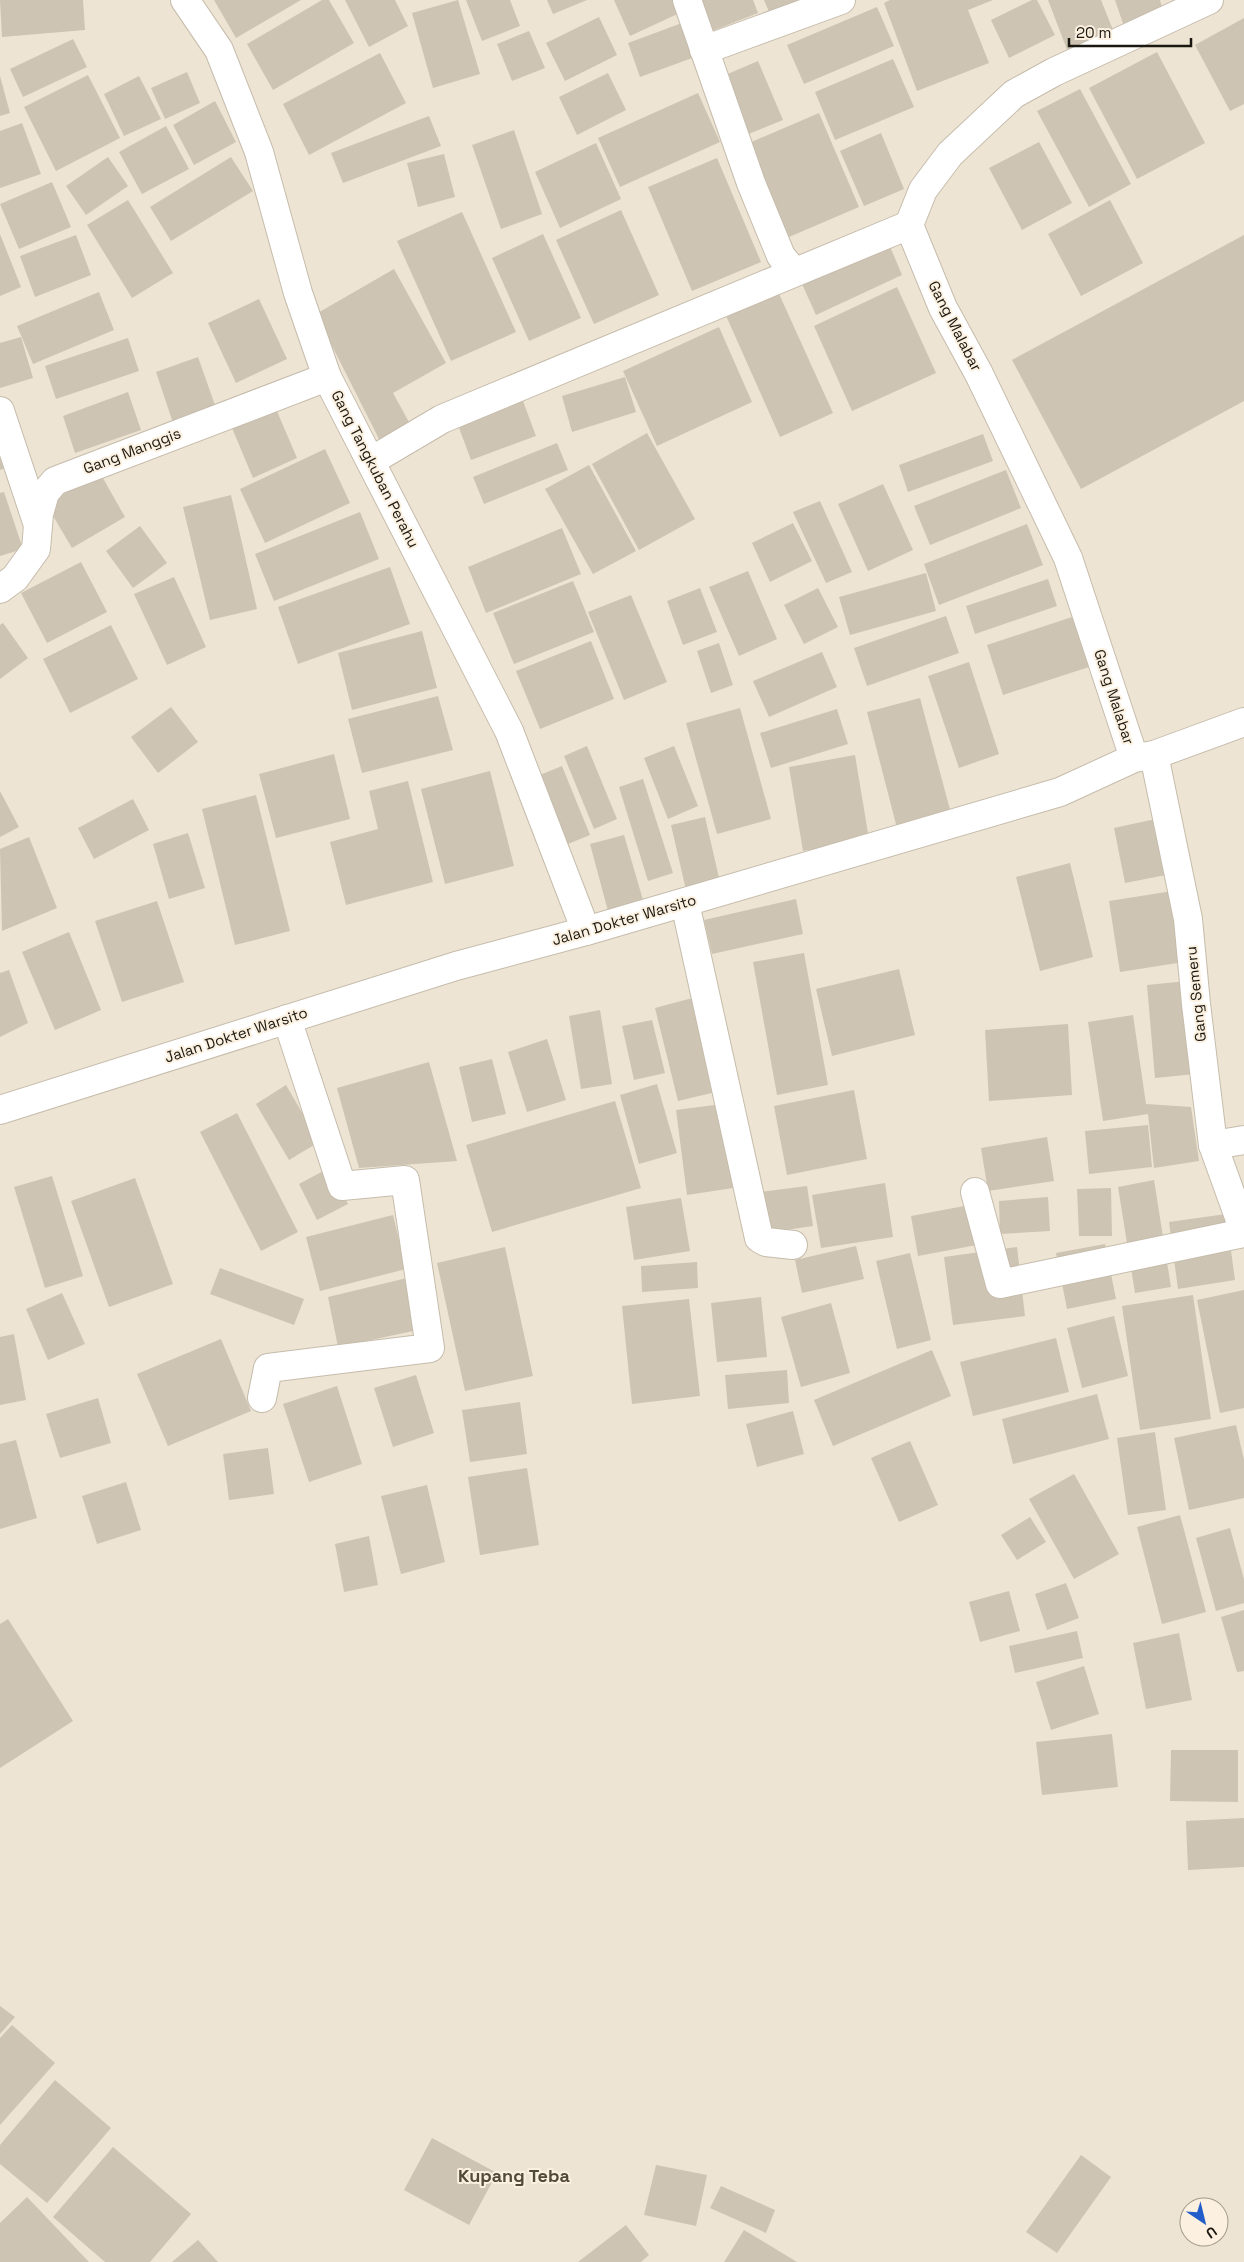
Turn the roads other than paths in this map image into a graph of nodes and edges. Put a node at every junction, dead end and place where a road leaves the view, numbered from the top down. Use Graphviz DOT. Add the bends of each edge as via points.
graph roads {
  1 [pos="185,0"];
  2 [pos="687,0"];
  3 [pos="841,0"];
  4 [pos="1209,0"];
  5 [pos="704,50"];
  6 [pos="909,225"];
  7 [pos="794,272"];
  8 [pos="327,377"];
  9 [pos="0,411"];
  10 [pos="371,461"];
  11 [pos="38,526"];
  12 [pos="0,589"];
  13 [pos="1244,722"];
  14 [pos="1144,756"];
  15 [pos="685,903"];
  16 [pos="586,931"];
  17 [pos="287,1019"];
  18 [pos="0,1110"];
  19 [pos="1244,1140"];
  20 [pos="1214,1144"];
  21 [pos="975,1192"];
  22 [pos="1244,1232"];
  23 [pos="793,1245"];
  24 [pos="262,1398"];
  1 -- 8 [label="street, Gang Tangkuban Perahu" via="219,50 259,152 298,294"];
  2 -- 5 [label="street"];
  3 -- 5 [label="street"];
  4 -- 6 [label="street" via="1014,94 950,154 923,190"];
  5 -- 7 [label="street" via="751,183 781,256"];
  6 -- 7 [label="street"];
  6 -- 14 [label="street, Gang Malabar" via="943,308 979,374 1068,558"];
  7 -- 10 [label="street" via="442,419"];
  8 -- 10 [label="street, Gang Tangkuban Perahu"];
  8 -- 11 [label="street, Gang Manggis" via="55,481 45,493"];
  9 -- 11 [label="street"];
  10 -- 16 [label="street, Gang Tangkuban Perahu" via="509,731"];
  11 -- 12 [label="street, Gang Manggis" via="36,549 15,578"];
  13 -- 14 [label="street, Jalan Dokter Warsito"];
  14 -- 15 [label="street, Jalan Dokter Warsito" via="1060,792"];
  14 -- 20 [label="street, Gang Semeru" via="1188,919"];
  15 -- 16 [label="street, Jalan Dokter Warsito"];
  15 -- 23 [label="street" via="759,1238 766,1242"];
  16 -- 17 [label="street, Jalan Dokter Warsito" via="456,966"];
  17 -- 18 [label="street, Jalan Dokter Warsito"];
  17 -- 24 [label="street" via="342,1186 405,1180 430,1348 268,1368"];
  19 -- 20 [label="street"];
  20 -- 22 [label="street, Gang Semeru"];
  21 -- 22 [label="street" via="1000,1284"];
}
